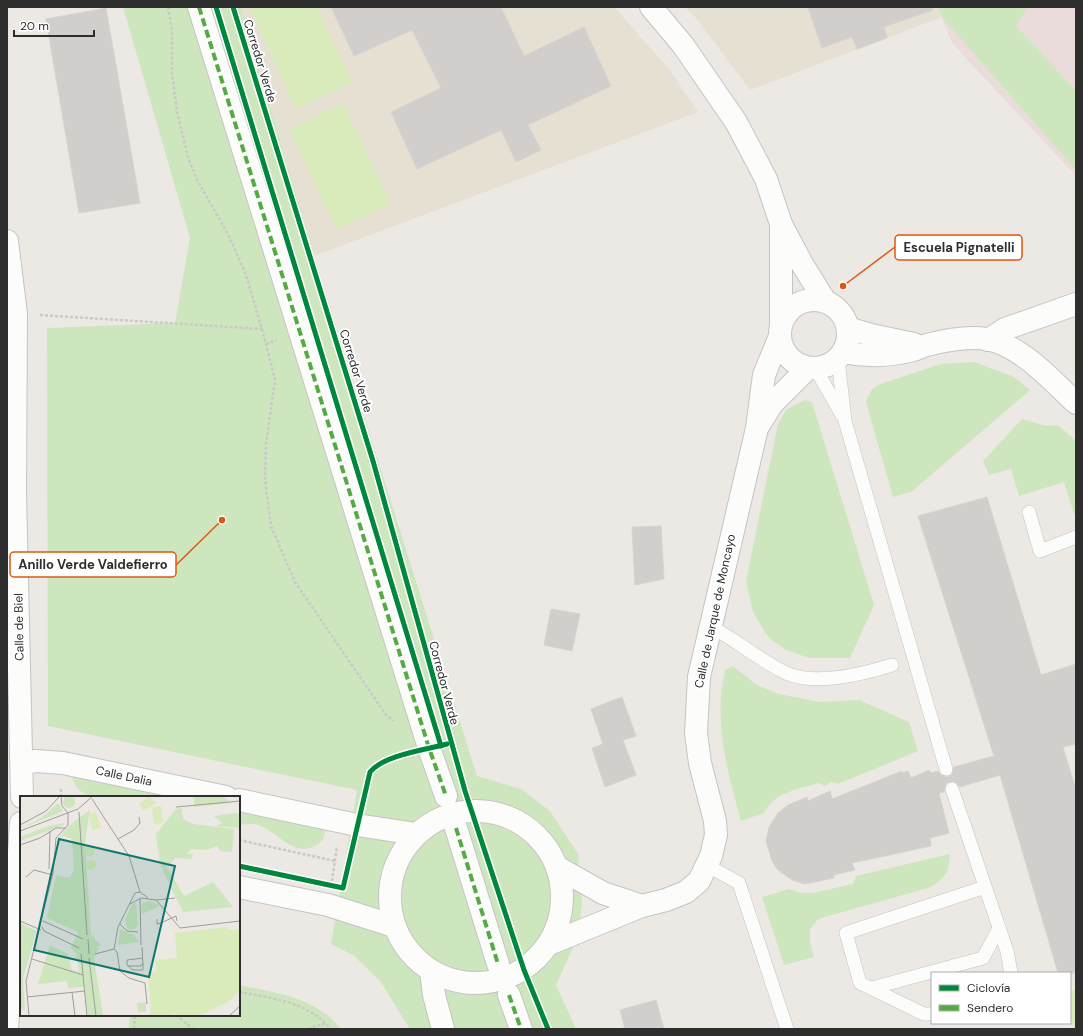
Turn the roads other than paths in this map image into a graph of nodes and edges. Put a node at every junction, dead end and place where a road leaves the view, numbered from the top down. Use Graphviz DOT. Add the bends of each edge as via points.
graph roads {
  1 [pos="199,7"];
  2 [pos="651,7"];
  3 [pos="781,224"];
  4 [pos="7,241"];
  5 [pos="825,301"];
  6 [pos="1076,304"];
  7 [pos="13,323"];
  8 [pos="848,328"];
  9 [pos="780,330"];
  10 [pos="988,340"];
  11 [pos="925,345"];
  12 [pos="841,355"];
  13 [pos="811,368"];
  14 [pos="1076,403"];
  15 [pos="846,421"];
  16 [pos="757,428"];
  17 [pos="1029,512"];
  18 [pos="1076,537"];
  19 [pos="710,626"];
  20 [pos="892,665"];
  21 [pos="22,763"];
  22 [pos="946,769"];
  23 [pos="952,789"];
  24 [pos="22,796"];
  25 [pos="221,796"];
  26 [pos="446,796"];
  27 [pos="240,800"];
  28 [pos="20,826"];
  29 [pos="456,828"];
  30 [pos="416,834"];
  31 [pos="13,845"];
  32 [pos="708,866"];
  33 [pos="557,867"];
  34 [pos="19,876"];
  35 [pos="240,887"];
  36 [pos="985,887"];
  37 [pos="642,906"];
  38 [pos="394,926"];
  39 [pos="999,928"];
  40 [pos="549,944"];
  41 [pos="498,964"];
  42 [pos="431,971"];
  43 [pos="931,972"];
  44 [pos="931,972"];
  45 [pos="1011,972"];
  46 [pos="872,988"];
  47 [pos="509,995"];
  48 [pos="931,1014"];
  49 [pos="7,1029"];
  50 [pos="443,1029"];
  51 [pos="521,1029"];
  52 [pos="787,1029"];
  1 -- 26 [label="street"];
  2 -- 3 [label="street, Calle de Jarque de Moncayo" via="683,45 736,122 766,179"];
  3 -- 5 [label="street, Calle de Jarque de Moncayo"];
  3 -- 9 [label="street, Calle de Jarque de Moncayo"];
  4 -- 7 [label="street, Calle de Biel"];
  5 -- 8 [label="street" via="842,314"];
  5 -- 9 [label="street" via="807,300 798,304 791,309"];
  6 -- 10 [label="street" via="1005,329"];
  7 -- 21 [label="street, Calle de Biel"];
  8 -- 11 [label="street"];
  8 -- 12 [label="street" via="848,336"];
  9 -- 13 [label="street" via="782,347 788,357 797,364"];
  9 -- 16 [label="street, Calle de Jarque de Moncayo" via="764,375"];
  10 -- 11 [label="street" via="966,338"];
  10 -- 14 [label="street" via="1007,347 1027,359"];
  11 -- 12 [label="street" via="912,350 875,356"];
  12 -- 13 [label="street" via="823,367"];
  12 -- 15 [label="lane"];
  13 -- 15 [label="lane"];
  13 -- 16 [label="street, Calle de Jarque de Moncayo" via="772,404"];
  15 -- 22 [label="lane"];
  16 -- 19 [label="street, Calle de Jarque de Moncayo"];
  17 -- 18 [label="lane" via="1040,551"];
  19 -- 20 [label="lane" via="788,674 838,677 862,674"];
  19 -- 32 [label="street, Calle de Jarque de Moncayo" via="696,710 700,763 716,828"];
  21 -- 24 [label="street, Calle de Biel"];
  21 -- 25 [label="street, Calle Dalia" via="63,762"];
  23 -- 36 [label="lane"];
  27 -- 30 [label="street" via="357,825"];
  28 -- 31 [label="street"];
  29 -- 41 [label="street"];
  30 -- 33 [label="street" via="451,814 472,810 488,811 520,822 533,832 545,844"];
  30 -- 38 [label="street" via="394,867 389,907"];
  31 -- 34 [label="street"];
  32 -- 37 [label="street, Calle de Jarque de Moncayo" via="699,881 686,892"];
  32 -- 52 [label="lane" via="739,883"];
  33 -- 37 [label="street" via="603,893"];
  33 -- 40 [label="street" via="562,886 561,915"];
  34 -- 49 [label="street"];
  35 -- 38 [label="street" via="328,905"];
  36 -- 39 [label="lane"];
  36 -- 46 [label="lane" via="846,933 860,983"];
  37 -- 40 [label="street, Calle de Jarque de Moncayo"];
  38 -- 42 [label="street" via="403,944 415,959"];
  39 -- 44 [label="lane" via="983,958"];
  39 -- 45 [label="lane"];
  40 -- 42 [label="street" via="524,970 504,979 466,983 448,979"];
  42 -- 50 [label="street"];
  43 -- 46 [label="lane"];
  46 -- 48 [label="lane" via="924,1014"];
  47 -- 51 [label="street"];
}
